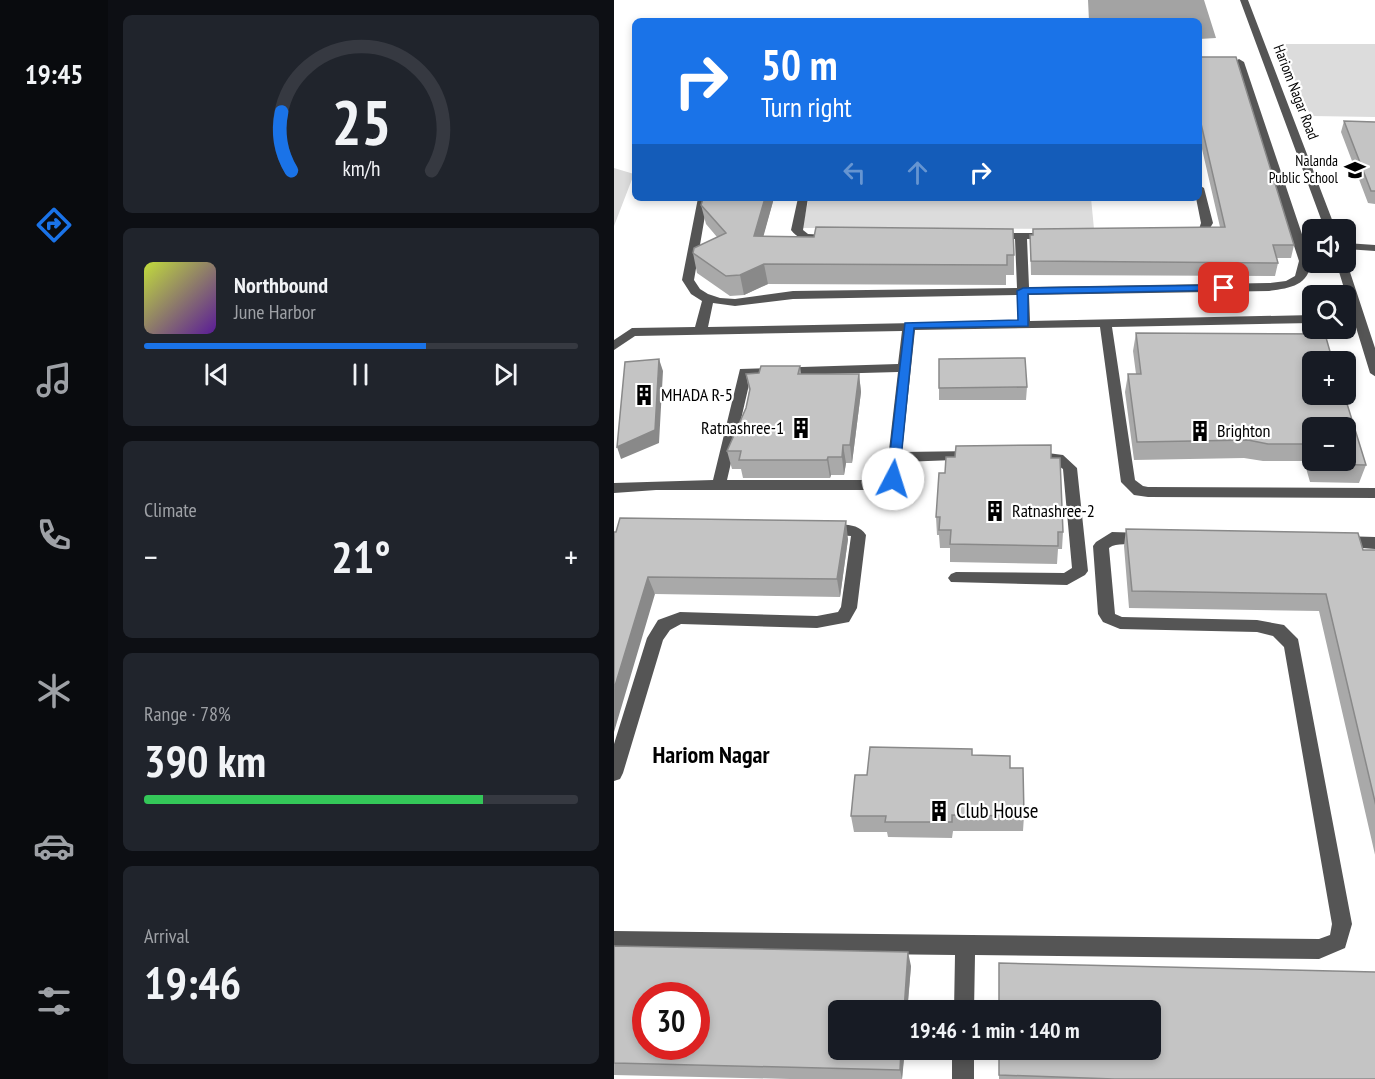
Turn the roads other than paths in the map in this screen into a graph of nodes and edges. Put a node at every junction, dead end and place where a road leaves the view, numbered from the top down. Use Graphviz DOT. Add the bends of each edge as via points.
graph roads {
  1 [pos="1244,0"];
  2 [pos="1249,62"];
  3 [pos="702,201"];
  4 [pos="802,201"];
  5 [pos="1201,201"];
  6 [pos="1326,219"];
  7 [pos="1174,235"];
  8 [pos="985,236"];
  9 [pos="1021,236"];
  10 [pos="1068,236"];
  11 [pos="831,237"];
  12 [pos="1356,247"];
  13 [pos="1376,248"];
  14 [pos="1023,291"];
  15 [pos="709,297"];
  16 [pos="1302,319"];
  17 [pos="1106,322"];
  18 [pos="1024,323"];
  19 [pos="909,325"];
  20 [pos="1356,328"];
  21 [pos="701,329"];
  22 [pos="614,346"];
  23 [pos="904,368"];
  24 [pos="1376,373"];
  25 [pos="987,456"];
  26 [pos="1021,456"];
  27 [pos="895,457"];
  28 [pos="719,485"];
  29 [pos="614,488"];
  30 [pos="1376,493"];
  31 [pos="816,530"];
  32 [pos="1160,539"];
  33 [pos="1328,542"];
  34 [pos="1376,543"];
  35 [pos="956,579"];
  36 [pos="614,773"];
  37 [pos="614,941"];
  38 [pos="965,946"];
  39 [pos="964,1000"];
  40 [pos="963,1060"];
  41 [pos="963,1079"];
  1 -- 2 [label="street, Hariom Nagar Road"];
  2 -- 6 [label="street, Hariom Nagar Road"];
  2 -- 14 [label="street" via="1305,261 1306,272 1300,279 1269,287"];
  3 -- 15 [label="street" via="687,273 690,285"];
  4 -- 11 [label="street" via="797,230 801,235"];
  5 -- 7 [label="street" via="1206,227 1196,234"];
  8 -- 9 [label="street"];
  9 -- 10 [label="street"];
  9 -- 14 [label="street"];
  12 -- 13 [label="street"];
  14 -- 15 [label="street" via="793,295 736,304"];
  14 -- 18 [label="street"];
  15 -- 21 [label="street"];
  16 -- 17 [label="street"];
  17 -- 18 [label="street"];
  17 -- 30 [label="street" via="1128,482 1132,487 1148,492"];
  18 -- 19 [label="street"];
  19 -- 21 [label="street"];
  19 -- 23 [label="street"];
  20 -- 24 [label="street"];
  21 -- 22 [label="street" via="632,332"];
  23 -- 27 [label="street"];
  23 -- 28 [label="street" via="745,372"];
  25 -- 27 [label="street"];
  26 -- 35 [label="street" via="1056,456 1070,468 1080,571 1067,579"];
  27 -- 28 [label="street" via="893,479 878,485"];
  28 -- 29 [label="street"];
  31 -- 36 [label="street" via="857,532 847,613 817,622 680,618 664,625 654,638"];
  32 -- 38 [label="street" via="1104,541 1101,553 1106,614 1120,623 1257,626 1278,630 1292,644 1342,924 1338,941 1319,949"];
  33 -- 34 [label="street"];
  37 -- 38 [label="street"];
  38 -- 39 [label="street"];
  40 -- 41 [label="street"];
}
